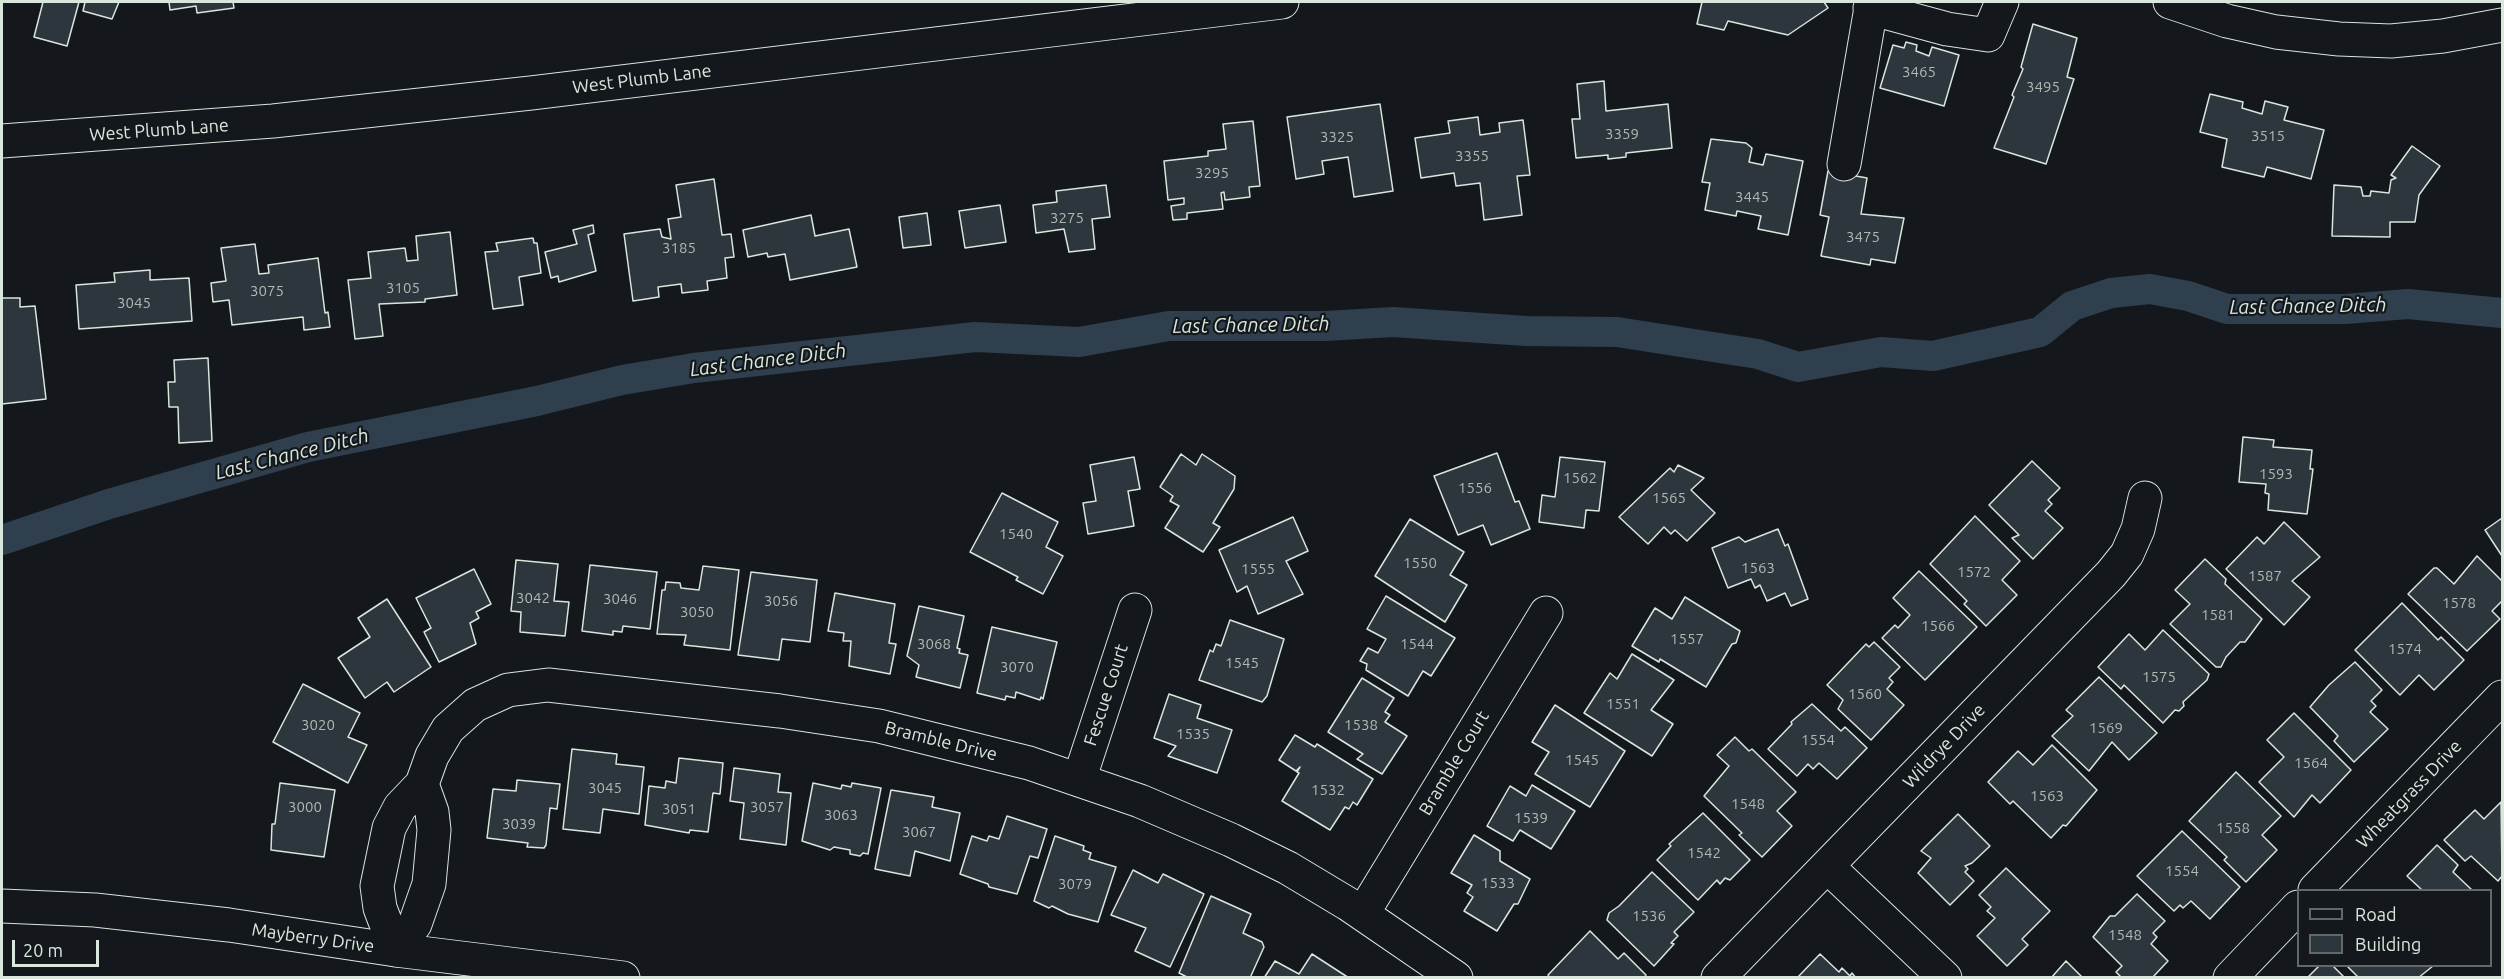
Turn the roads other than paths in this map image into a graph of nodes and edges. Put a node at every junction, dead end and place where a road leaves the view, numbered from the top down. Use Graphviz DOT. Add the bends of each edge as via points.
graph roads {
  1 [pos="1282,2"];
  2 [pos="2002,2"];
  3 [pos="2170,2"];
  4 [pos="1871,5"];
  5 [pos="1166,8"];
  6 [pos="2502,25"];
  7 [pos="2,141"];
  8 [pos="1844,164"];
  9 [pos="2145,498"];
  10 [pos="1135,610"];
  11 [pos="1546,613"];
  12 [pos="2502,697"];
  13 [pos="1079,780"];
  14 [pos="422,784"];
  15 [pos="1827,866"];
  16 [pos="2317,889"];
  17 [pos="2,906"];
  18 [pos="2297,908"];
  19 [pos="1363,913"];
  20 [pos="396,950"];
  21 [pos="623,978"];
  22 [pos="1456,978"];
  23 [pos="1718,978"];
  24 [pos="1945,978"];
  25 [pos="2230,978"];
  1 -- 5 [label="street, West Plumb Lane"];
  2 -- 4 [label="street" via="1988,35 1947,29"];
  3 -- 6 [label="street" via="2276,32 2339,39 2391,41"];
  4 -- 8 [label="street"];
  5 -- 7 [label="street, West Plumb Lane" via="496,97 262,122"];
  9 -- 15 [label="street, Wildrye Drive" via="2131,546 2111,574"];
  10 -- 13 [label="street, Fescue Court"];
  11 -- 19 [label="street, Bramble Court"];
  12 -- 16 [label="street, Wheatgrass Drive"];
  13 -- 14 [label="street, Bramble Drive" via="1029,763 879,726 548,685 508,690 476,705 448,729"];
  13 -- 19 [label="street, Bramble Drive" via="1231,840 1288,868"];
  14 -- 20 [label="street" via="434,830 429,884 415,924"];
  14 -- 20 [label="street, Bramble Drive" via="400,807 389,828 377,886 380,908"];
  15 -- 23 [label="street, Wildrye Drive"];
  15 -- 24 [label="street"];
  17 -- 20 [label="street, Mayberry Drive" via="95,910 196,921"];
  18 -- 25 [label="street"];
  19 -- 22 [label="street, Bramble Drive"];
  20 -- 21 [label="street, Mayberry Drive"];
}
